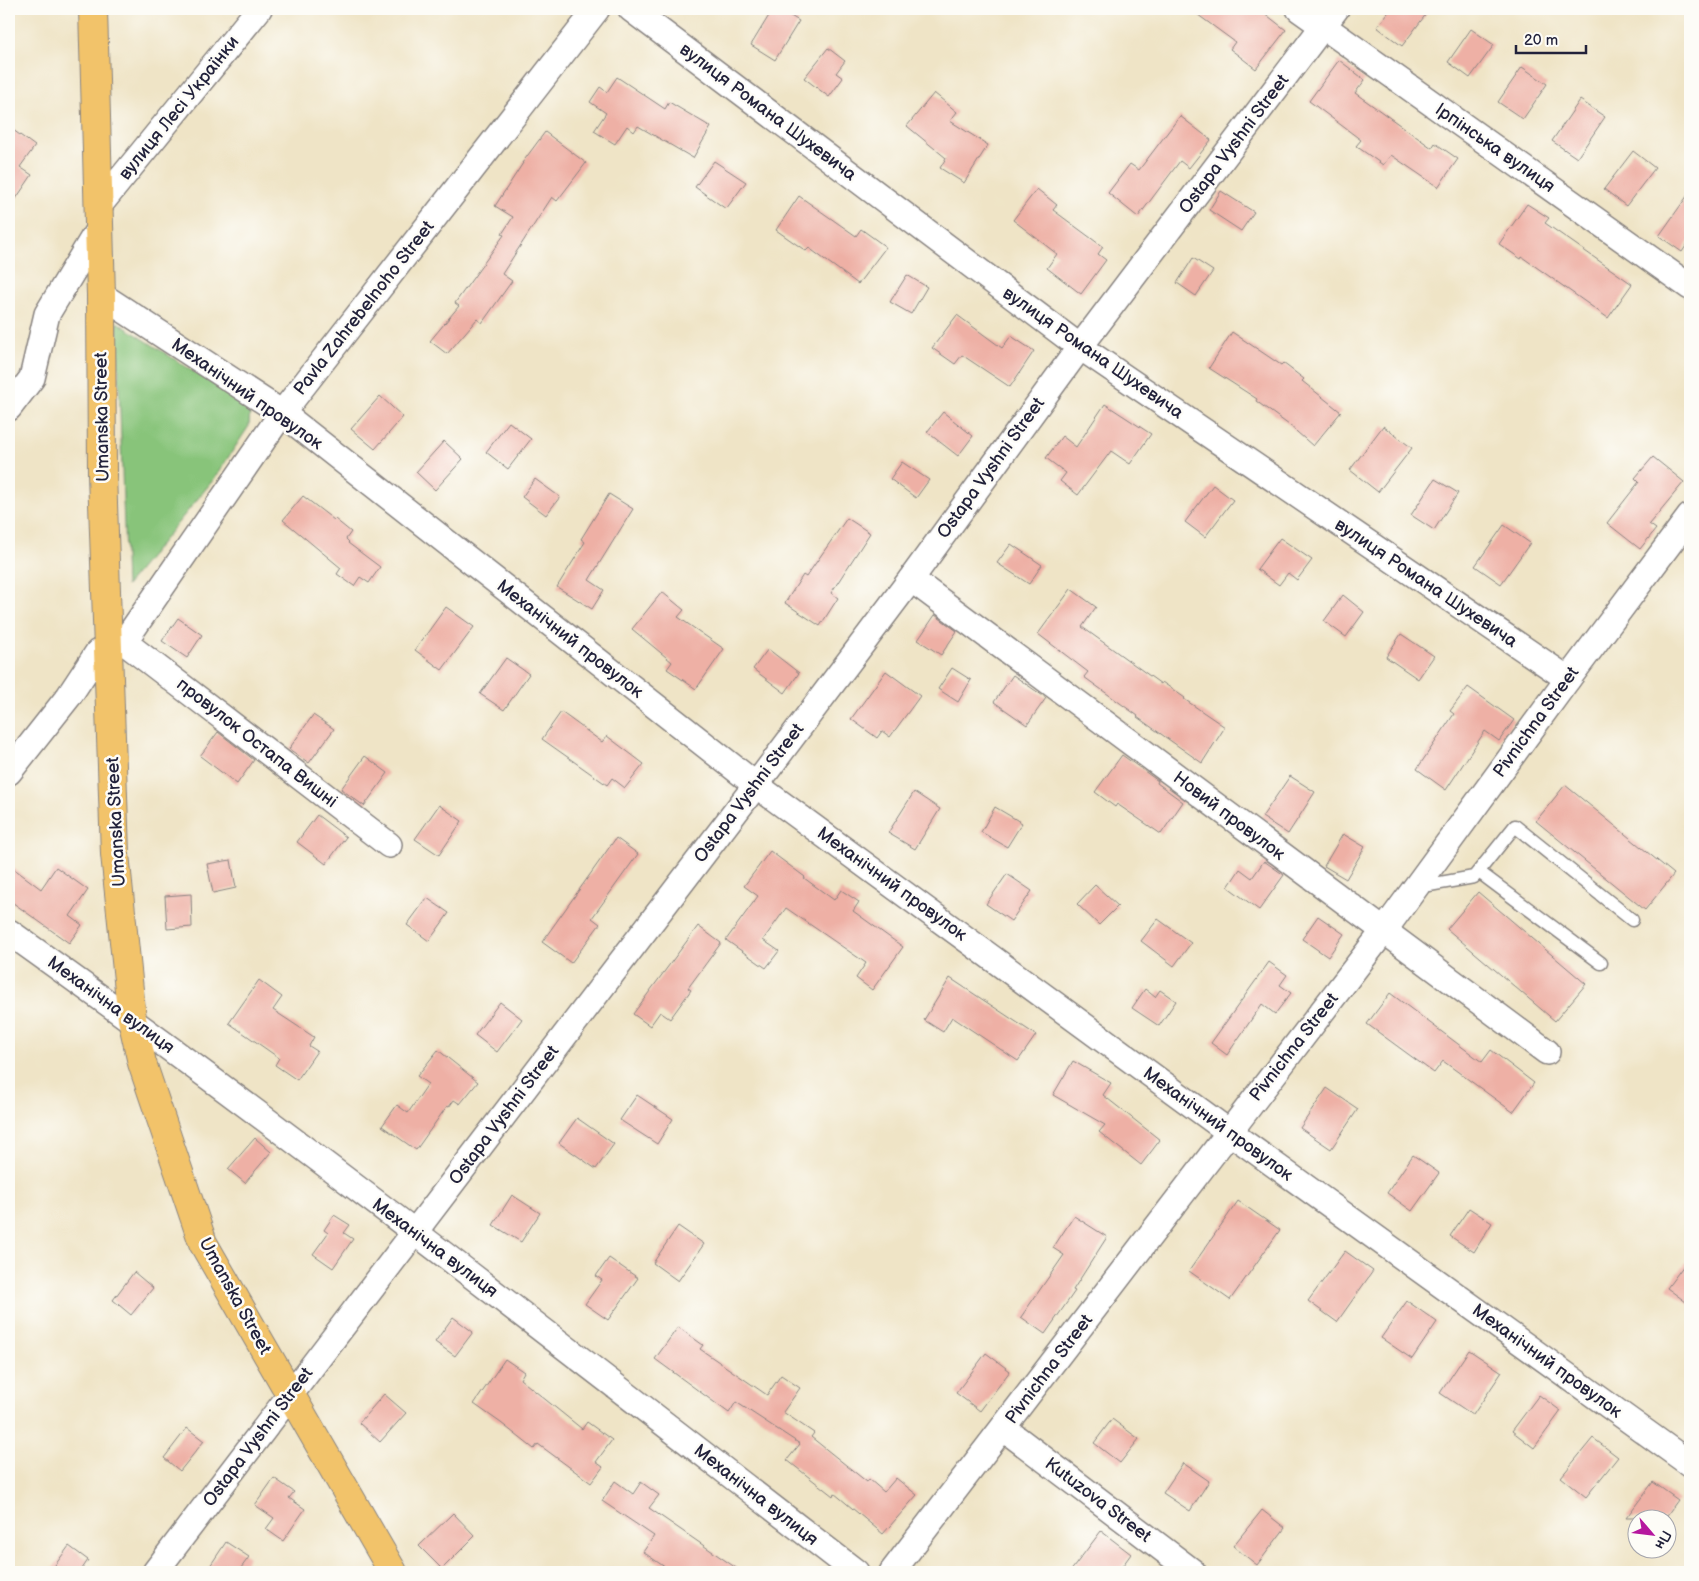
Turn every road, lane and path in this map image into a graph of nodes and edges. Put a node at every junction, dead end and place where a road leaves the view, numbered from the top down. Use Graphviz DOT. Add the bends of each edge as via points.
graph roads {
  1 [pos="93,9"];
  2 [pos="259,9"];
  3 [pos="597,9"];
  4 [pos="631,9"];
  5 [pos="1299,9"];
  6 [pos="1330,17"];
  7 [pos="98,218"];
  8 [pos="1690,287"];
  9 [pos="101,295"];
  10 [pos="1080,347"];
  11 [pos="9,408"];
  12 [pos="282,413"];
  13 [pos="1690,516"];
  14 [pos="911,579"];
  15 [pos="117,645"];
  16 [pos="1568,679"];
  17 [pos="9,772"];
  18 [pos="756,784"];
  19 [pos="389,845"];
  20 [pos="1479,872"];
  21 [pos="1416,887"];
  22 [pos="1632,920"];
  23 [pos="9,932"];
  24 [pos="1383,932"];
  25 [pos="1601,963"];
  26 [pos="132,1020"];
  27 [pos="1547,1052"];
  28 [pos="1229,1132"];
  29 [pos="414,1232"];
  30 [pos="290,1396"];
  31 [pos="1003,1428"];
  32 [pos="1690,1464"];
  33 [pos="156,1572"];
  34 [pos="393,1572"];
  35 [pos="856,1572"];
  36 [pos="892,1572"];
  37 [pos="1193,1572"];
  1 -- 7 [label="main road, Umanska Street"];
  2 -- 7 [label="street, вулиця Лесі Українки"];
  3 -- 12 [label="street, Pavla Zahrebelnoho Street"];
  4 -- 10 [label="street, вулиця Романа Шухевича"];
  5 -- 6 [label="street, Ірпінська вулиця"];
  6 -- 8 [label="street, Ірпінська вулиця"];
  6 -- 10 [label="street, Ostapa Vyshni Street"];
  7 -- 9 [label="main road, Umanska Street"];
  7 -- 11 [label="street, вулиця Лесі Українки" via="47,314 32,378"];
  9 -- 12 [label="street, Механічний провулок"];
  9 -- 15 [label="main road, Umanska Street" via="102,474"];
  10 -- 14 [label="street, Ostapa Vyshni Street"];
  10 -- 16 [label="street, вулиця Романа Шухевича"];
  12 -- 15 [label="street, Pavla Zahrebelnoho Street"];
  12 -- 18 [label="street, Механічний провулок"];
  13 -- 16 [label="street, Pivnichna Street"];
  14 -- 18 [label="street, Ostapa Vyshni Street"];
  14 -- 24 [label="street, Новий провулок"];
  15 -- 17 [label="street, Pavla Zahrebelnoho Street" via="98,652 69,696"];
  15 -- 19 [label="street, провулок Остапа Вишні"];
  15 -- 26 [label="main road, Umanska Street" via="115,854"];
  16 -- 21 [label="street, Pivnichna Street"];
  18 -- 28 [label="street, Механічний провулок"];
  18 -- 29 [label="street, Ostapa Vyshni Street"];
  20 -- 21 [label="lane" via="1474,877"];
  20 -- 22 [label="lane" via="1515,826"];
  20 -- 25 [label="lane"];
  21 -- 24 [label="street, Pivnichna Street"];
  23 -- 26 [label="street, Механічна вулиця"];
  24 -- 27 [label="street, Новий провулок"];
  24 -- 28 [label="street, Pivnichna Street"];
  26 -- 29 [label="street, Механічна вулиця"];
  26 -- 30 [label="main road, Umanska Street" via="142,1064 204,1243"];
  28 -- 31 [label="street, Pivnichna Street"];
  28 -- 32 [label="street, Механічний провулок"];
  29 -- 30 [label="street, Ostapa Vyshni Street"];
  29 -- 35 [label="street, Механічна вулиця"];
  30 -- 33 [label="street, Ostapa Vyshni Street"];
  30 -- 34 [label="main road, Umanska Street"];
  31 -- 36 [label="street, Pivnichna Street"];
  31 -- 37 [label="street, Kutuzova Street"];
}
